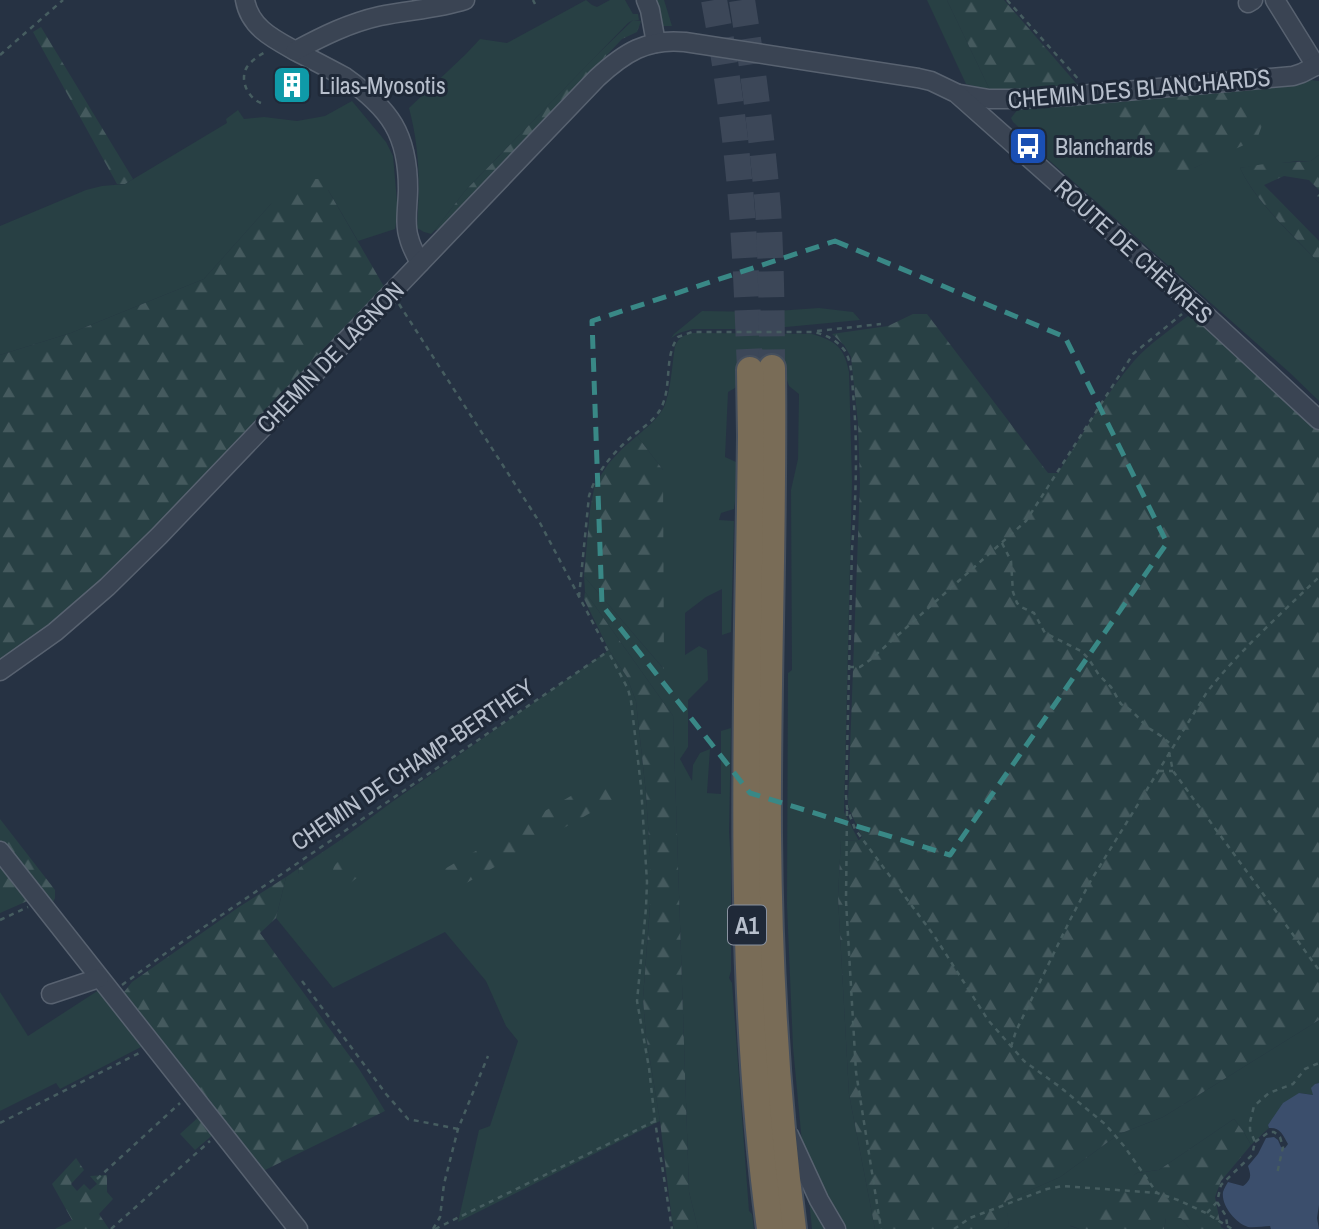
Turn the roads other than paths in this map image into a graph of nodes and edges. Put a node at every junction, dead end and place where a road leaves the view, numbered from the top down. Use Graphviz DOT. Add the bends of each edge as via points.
graph roads {
  1 [pos="245,0"];
  2 [pos="465,0"];
  3 [pos="646,0"];
  4 [pos="1275,0"];
  5 [pos="656,43"];
  6 [pos="1313,46"];
  7 [pos="288,47"];
  8 [pos="1318,65"];
  9 [pos="957,93"];
  10 [pos="1019,99"];
  11 [pos="1003,134"];
  12 [pos="407,230"];
  13 [pos="441,241"];
  14 [pos="420,263"];
  15 [pos="1319,420"];
  16 [pos="0,671"];
  17 [pos="0,851"];
  18 [pos="99,978"];
  19 [pos="51,994"];
  20 [pos="779,1115"];
  21 [pos="298,1229"];
  22 [pos="770,1229"];
  23 [pos="793,1229"];
  24 [pos="836,1229"];
  1 -- 7 [label="street" via="261,30"];
  2 -- 7 [label="street" via="350,24"];
  3 -- 5 [label="street"];
  4 -- 6 [label="street"];
  5 -- 9 [label="street, ROUTE DE CHÈVRES" via="685,43 918,78"];
  5 -- 13 [label="street, CHEMIN DE LAGNON" via="609,66"];
  6 -- 8 [label="street"];
  7 -- 12 [label="street" via="356,85 398,130 407,169"];
  8 -- 10 [label="street, CHEMIN DES BLANCHARDS" via="1293,76"];
  9 -- 10 [label="street, CHEMIN DES BLANCHARDS" via="989,100"];
  9 -- 11 [label="street, ROUTE DE CHÈVRES"];
  10 -- 11 [label="street" via="1003,107 999,120"];
  11 -- 15 [label="street, ROUTE DE CHÈVRES"];
  12 -- 13 [label="street"];
  12 -- 14 [label="street"];
  13 -- 14 [label="street, CHEMIN DE LAGNON"];
  14 -- 16 [label="street, CHEMIN DE LAGNON" via="107,587"];
  17 -- 18 [label="street"];
  18 -- 19 [label="street"];
  18 -- 21 [label="street"];
  20 -- 22 [label="highway, A1" via="768,835 773,451 761,369 750,504 746,811 748,962 757,1118"];
  20 -- 23 [label="highway, A1"];
  20 -- 24 [label="street"];
}
